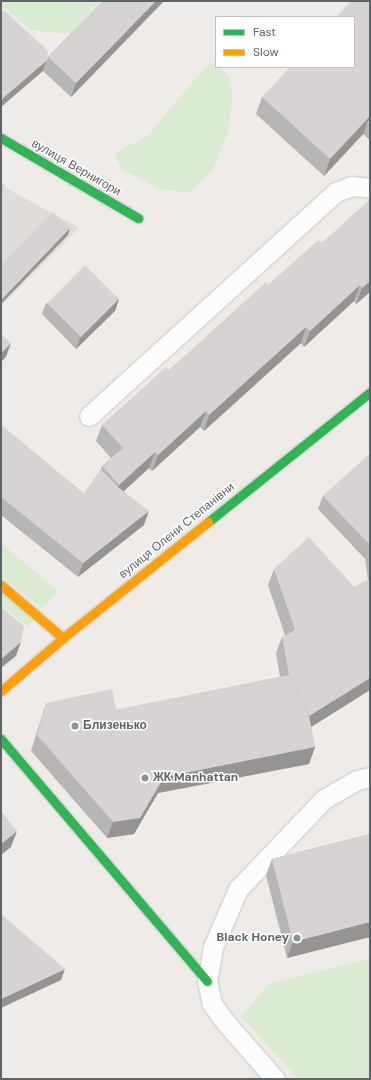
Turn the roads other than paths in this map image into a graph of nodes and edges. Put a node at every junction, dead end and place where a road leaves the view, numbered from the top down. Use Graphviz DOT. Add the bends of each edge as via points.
graph roads {
  1 [pos="1,138"];
  2 [pos="370,188"];
  3 [pos="138,218"];
  4 [pos="370,392"];
  5 [pos="89,416"];
  6 [pos="1,586"];
  7 [pos="63,638"];
  8 [pos="1,691"];
  9 [pos="1,739"];
  10 [pos="370,777"];
  11 [pos="207,981"];
  12 [pos="275,1079"];
  1 -- 3 [label="street, вулиця Вернигори"];
  2 -- 5 [label="lane" via="352,186 336,192"];
  4 -- 7 [label="street, вулиця Олени Степанівни"];
  6 -- 7 [label="street"];
  7 -- 8 [label="street, вулиця Олени Степанівни"];
  9 -- 11 [label="street"];
  10 -- 11 [label="lane" via="357,780 324,799 238,889 213,947"];
  11 -- 12 [label="lane" via="212,1004"];
}
